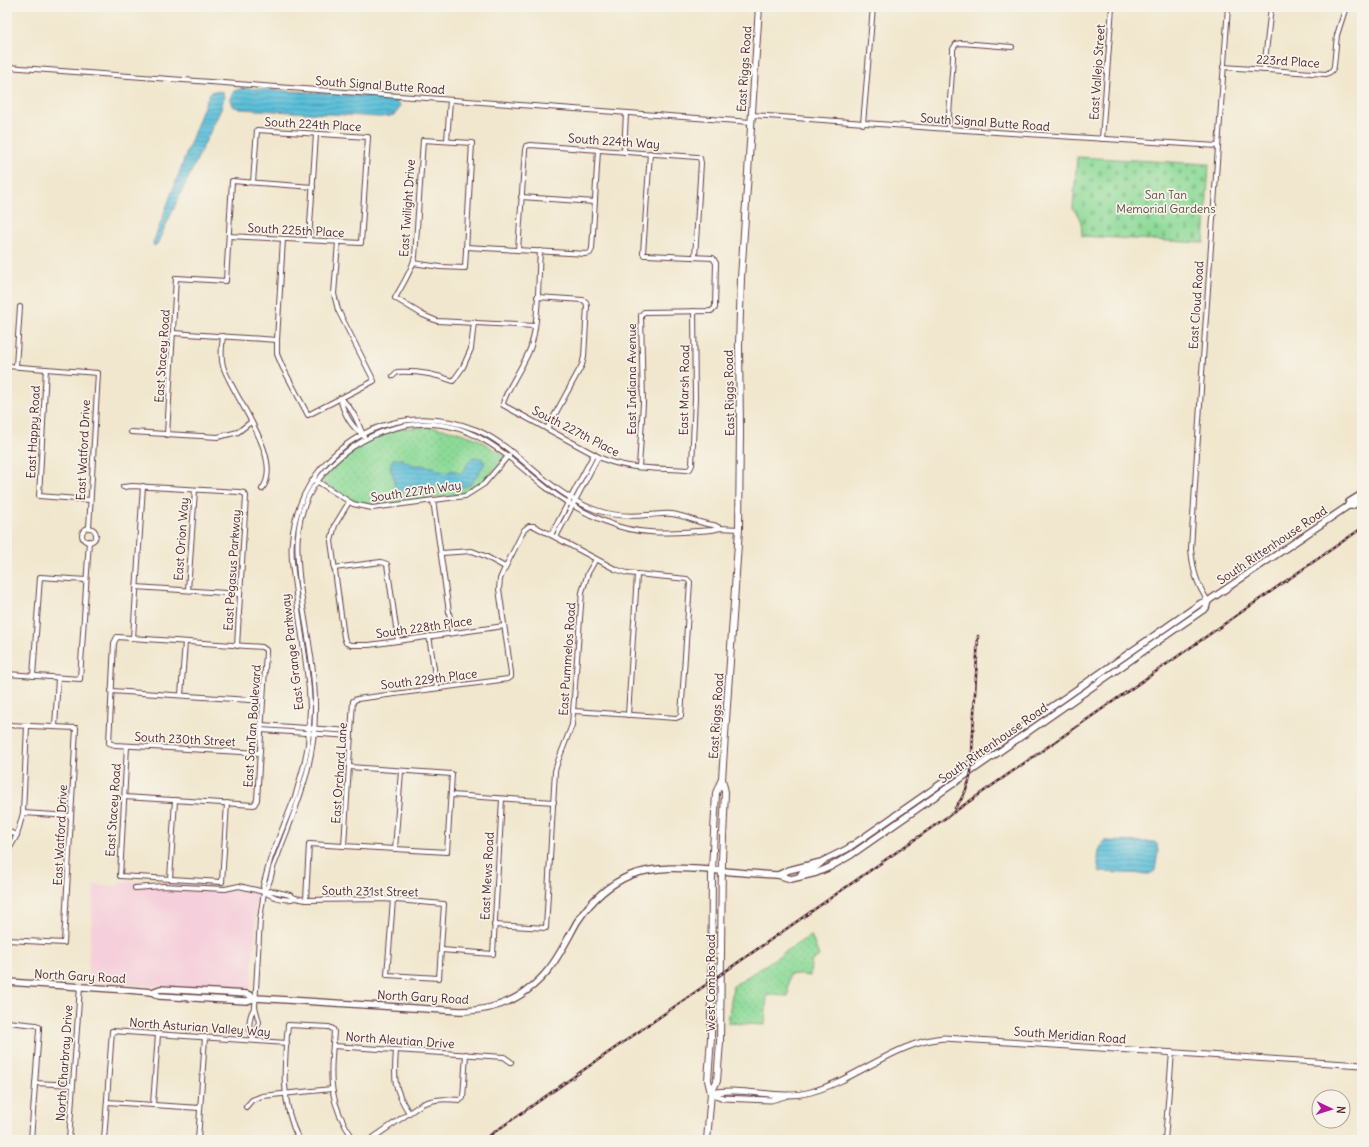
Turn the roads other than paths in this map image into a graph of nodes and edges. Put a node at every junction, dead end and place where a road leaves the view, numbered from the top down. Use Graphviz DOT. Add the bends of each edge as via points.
graph roads {
  1 [pos="759,7"];
  2 [pos="873,7"];
  3 [pos="1112,7"];
  4 [pos="1228,7"];
  5 [pos="1271,7"];
  6 [pos="1346,7"];
  7 [pos="1012,47"];
  8 [pos="7,67"];
  9 [pos="1223,67"];
  10 [pos="1264,70"];
  11 [pos="450,100"];
  12 [pos="626,113"];
  13 [pos="751,118"];
  14 [pos="863,124"];
  15 [pos="948,130"];
  16 [pos="316,134"];
  17 [pos="1102,139"];
  18 [pos="447,141"];
  19 [pos="1217,146"];
  20 [pos="598,150"];
  21 [pos="624,152"];
  22 [pos="650,153"];
  23 [pos="253,182"];
  24 [pos="312,187"];
  25 [pos="521,197"];
  26 [pos="595,202"];
  27 [pos="229,236"];
  28 [pos="283,239"];
  29 [pos="309,240"];
  30 [pos="338,242"];
  31 [pos="361,243"];
  32 [pos="466,247"];
  33 [pos="518,250"];
  34 [pos="540,251"];
  35 [pos="695,257"];
  36 [pos="413,263"];
  37 [pos="537,297"];
  38 [pos="20,307"];
  39 [pos="694,311"];
  40 [pos="474,322"];
  41 [pos="535,326"];
  42 [pos="173,333"];
  43 [pos="223,336"];
  44 [pos="277,340"];
  45 [pos="7,366"];
  46 [pos="16,366"];
  47 [pos="46,369"];
  48 [pos="392,376"];
  49 [pos="340,398"];
  50 [pos="354,415"];
  51 [pos="349,418"];
  52 [pos="252,422"];
  53 [pos="547,429"];
  54 [pos="131,432"];
  55 [pos="167,435"];
  56 [pos="364,437"];
  57 [pos="511,452"];
  58 [pos="508,456"];
  59 [pos="596,456"];
  60 [pos="639,467"];
  61 [pos="690,469"];
  62 [pos="315,480"];
  63 [pos="143,486"];
  64 [pos="123,487"];
  65 [pos="262,489"];
  66 [pos="194,490"];
  67 [pos="1362,494"];
  68 [pos="570,498"];
  69 [pos="1362,499"];
  70 [pos="90,500"];
  71 [pos="433,500"];
  72 [pos="575,500"];
  73 [pos="349,502"];
  74 [pos="568,502"];
  75 [pos="573,505"];
  76 [pos="1348,506"];
  77 [pos="89,528"];
  78 [pos="720,528"];
  79 [pos="739,529"];
  80 [pos="551,535"];
  81 [pos="556,538"];
  82 [pos="88,541"];
  83 [pos="441,553"];
  84 [pos="596,559"];
  85 [pos="505,567"];
  86 [pos="334,568"];
  87 [pos="636,575"];
  88 [pos="86,580"];
  89 [pos="136,587"];
  90 [pos="188,590"];
  91 [pos="240,594"];
  92 [pos="1208,601"];
  93 [pos="504,626"];
  94 [pos="452,633"];
  95 [pos="429,636"];
  96 [pos="132,638"];
  97 [pos="398,641"];
  98 [pos="185,642"];
  99 [pos="237,646"];
  100 [pos="7,674"];
  101 [pos="34,676"];
  102 [pos="58,678"];
  103 [pos="437,688"];
  104 [pos="111,690"];
  105 [pos="181,695"];
  106 [pos="263,701"];
  107 [pos="353,701"];
  108 [pos="574,711"];
  109 [pos="628,715"];
  110 [pos="7,725"];
  111 [pos="27,726"];
  112 [pos="261,727"];
  113 [pos="55,728"];
  114 [pos="308,730"];
  115 [pos="314,731"];
  116 [pos="351,733"];
  117 [pos="127,746"];
  118 [pos="260,753"];
  119 [pos="349,767"];
  120 [pos="401,771"];
  121 [pos="722,779"];
  122 [pos="450,795"];
  123 [pos="124,797"];
  124 [pos="502,799"];
  125 [pos="175,800"];
  126 [pos="554,802"];
  127 [pos="227,803"];
  128 [pos="23,813"];
  129 [pos="71,816"];
  130 [pos="7,831"];
  131 [pos="17,835"];
  132 [pos="344,846"];
  133 [pos="851,846"];
  134 [pos="395,849"];
  135 [pos="7,853"];
  136 [pos="821,862"];
  137 [pos="827,868"];
  138 [pos="712,870"];
  139 [pos="722,871"];
  140 [pos="778,875"];
  141 [pos="799,877"];
  142 [pos="170,879"];
  143 [pos="135,888"];
  144 [pos="264,892"];
  145 [pos="306,900"];
  146 [pos="392,900"];
  147 [pos="494,924"];
  148 [pos="7,940"];
  149 [pos="441,950"];
  150 [pos="7,982"];
  151 [pos="80,987"];
  152 [pos="256,998"];
  153 [pos="255,1007"];
  154 [pos="7,1022"];
  155 [pos="250,1024"];
  156 [pos="257,1025"];
  157 [pos="158,1034"];
  158 [pos="205,1037"];
  159 [pos="253,1039"];
  160 [pos="286,1043"];
  161 [pos="333,1046"];
  162 [pos="396,1050"];
  163 [pos="1172,1052"];
  164 [pos="466,1054"];
  165 [pos="511,1062"];
  166 [pos="1362,1065"];
  167 [pos="35,1083"];
  168 [pos="72,1085"];
  169 [pos="332,1089"];
  170 [pos="284,1093"];
  171 [pos="711,1093"];
  172 [pos="106,1102"];
  173 [pos="153,1105"];
  174 [pos="246,1107"];
  175 [pos="200,1108"];
  176 [pos="409,1113"];
  177 [pos="298,1138"];
  178 [pos="31,1140"];
  179 [pos="69,1140"];
  180 [pos="104,1140"];
  181 [pos="198,1140"];
  182 [pos="290,1140"];
  183 [pos="354,1140"];
  184 [pos="370,1140"];
  185 [pos="707,1140"];
  186 [pos="1165,1140"];
  1 -- 13 [label="main road, East Riggs Road"];
  2 -- 14 [label="street"];
  3 -- 17 [label="street, East Vallejo Street"];
  4 -- 9 [label="street, East Cloud Road"];
  5 -- 10 [label="street"];
  6 -- 10 [label="street, 223rd Place" via="1338,35 1334,66 1330,73"];
  7 -- 15 [label="street" via="956,44 952,58"];
  8 -- 11 [label="street, South Signal Butte Road"];
  9 -- 10 [label="street, 223rd Place"];
  9 -- 19 [label="street, East Cloud Road"];
  11 -- 12 [label="street, South Signal Butte Road"];
  11 -- 18 [label="street"];
  12 -- 13 [label="street, South Signal Butte Road"];
  12 -- 21 [label="street"];
  13 -- 14 [label="street, South Signal Butte Road"];
  13 -- 79 [label="main road, East Riggs Road" via="739,345"];
  14 -- 15 [label="street, South Signal Butte Road"];
  15 -- 17 [label="street, South Signal Butte Road"];
  16 -- 23 [label="street, South 224th Place" via="257,130"];
  16 -- 24 [label="street"];
  16 -- 31 [label="street, South 224th Place" via="368,137"];
  17 -- 19 [label="street, South Signal Butte Road"];
  18 -- 32 [label="street" via="472,143"];
  18 -- 36 [label="street, East Twilight Drive" via="422,140"];
  19 -- 92 [label="street, East Cloud Road" via="1192,549 1197,582"];
  20 -- 21 [label="street, South 224th Way"];
  20 -- 25 [label="street, South 224th Way" via="526,146"];
  20 -- 26 [label="street"];
  21 -- 22 [label="street, South 224th Way"];
  22 -- 35 [label="street, South 224th Way" via="700,158"];
  22 -- 35 [label="street" via="643,253"];
  23 -- 24 [label="street"];
  23 -- 27 [label="street" via="232,181"];
  24 -- 29 [label="street"];
  25 -- 26 [label="street"];
  25 -- 33 [label="street"];
  26 -- 34 [label="street" via="590,253"];
  27 -- 28 [label="street, South 225th Place"];
  27 -- 42 [label="street, East Stacey Road" via="226,282 176,278"];
  28 -- 29 [label="street, South 225th Place"];
  28 -- 44 [label="street"];
  29 -- 30 [label="street, South 225th Place"];
  30 -- 31 [label="street, South 225th Place"];
  30 -- 49 [label="street" via="334,294 338,310 374,381"];
  32 -- 33 [label="street"];
  32 -- 36 [label="street" via="465,268"];
  33 -- 34 [label="street"];
  34 -- 37 [label="street"];
  35 -- 39 [label="street" via="716,260 715,308"];
  36 -- 40 [label="street, East Twilight Drive" via="395,298 423,315 437,320"];
  37 -- 41 [label="street"];
  37 -- 53 [label="street" via="583,300 587,306 582,365"];
  38 -- 46 [label="street"];
  39 -- 60 [label="street, East Indiana Avenue" via="644,312 641,315 643,403"];
  39 -- 61 [label="street, East Marsh Road" via="695,398"];
  40 -- 41 [label="street"];
  40 -- 48 [label="street" via="471,349 453,381 428,373 397,372"];
  41 -- 53 [label="street, South 227th Place" via="527,357 503,404"];
  42 -- 43 [label="street"];
  42 -- 55 [label="street, East Stacey Road"];
  43 -- 44 [label="street"];
  43 -- 52 [label="street" via="223,366"];
  44 -- 49 [label="street" via="282,366 308,415"];
  45 -- 46 [label="street"];
  46 -- 47 [label="street"];
  47 -- 70 [label="street, East Happy Road" via="39,496"];
  47 -- 70 [label="street, East Watford Drive" via="98,373"];
  49 -- 50 [label="street" via="347,403"];
  49 -- 51 [label="street"];
  50 -- 51 [label="street"];
  50 -- 56 [label="street"];
  51 -- 56 [label="street"];
  52 -- 55 [label="street" via="238,432 218,437"];
  52 -- 65 [label="street" via="268,464 268,480"];
  53 -- 59 [label="street, South 227th Place"];
  54 -- 55 [label="street"];
  56 -- 57 [label="street" via="387,424 424,419 442,420 476,430"];
  56 -- 58 [label="street" via="396,427 439,425 475,435"];
  56 -- 62 [label="street"];
  57 -- 58 [label="street, South 227th Way"];
  57 -- 68 [label="street"];
  58 -- 71 [label="street, South 227th Way" via="484,484 470,494"];
  58 -- 74 [label="street" via="549,490"];
  59 -- 60 [label="street, South 227th Place" via="624,466"];
  59 -- 68 [label="street"];
  59 -- 72 [label="street"];
  60 -- 61 [label="street, South 227th Place"];
  62 -- 73 [label="street, South 227th Way"];
  62 -- 114 [label="street, East Grange Parkway" via="306,490 300,505 292,541 292,560 309,690"];
  62 -- 115 [label="street, East Grange Parkway" via="302,515 297,552 315,690"];
  63 -- 64 [label="street"];
  63 -- 66 [label="street"];
  63 -- 89 [label="street"];
  66 -- 90 [label="street, East Orion Way"];
  66 -- 91 [label="street, East Pegasus Parkway" via="239,492 246,496"];
  67 -- 76 [label="main road, South Rittenhouse Road"];
  68 -- 72 [label="street"];
  68 -- 74 [label="street"];
  69 -- 76 [label="main road, South Rittenhouse Road"];
  70 -- 77 [label="street, East Watford Drive"];
  71 -- 73 [label="street, South 227th Way" via="372,508 360,507"];
  71 -- 83 [label="street"];
  72 -- 75 [label="street"];
  72 -- 78 [label="street" via="595,510 614,515 671,514"];
  73 -- 86 [label="street" via="332,533"];
  74 -- 75 [label="street"];
  74 -- 80 [label="street"];
  75 -- 78 [label="street" via="608,523 641,532"];
  75 -- 81 [label="street"];
  76 -- 92 [label="main road, South Rittenhouse Road"];
  77 -- 82 [label="street" via="83,535"];
  77 -- 82 [label="street" via="96,534 94,540"];
  78 -- 79 [label="street"];
  79 -- 121 [label="main road, East Riggs Road"];
  80 -- 81 [label="street"];
  80 -- 85 [label="street" via="529,526 524,530"];
  81 -- 84 [label="street"];
  82 -- 88 [label="street"];
  83 -- 85 [label="street" via="472,551"];
  83 -- 94 [label="street"];
  84 -- 87 [label="street" via="615,569"];
  84 -- 108 [label="street, East Pummelos Road" via="582,592"];
  85 -- 93 [label="street" via="499,589"];
  86 -- 97 [label="street, South 228th Place" via="346,643 369,645"];
  86 -- 97 [label="street" via="381,562 387,564"];
  87 -- 109 [label="street"];
  87 -- 109 [label="street" via="685,579 689,580 690,585 681,716 676,718"];
  88 -- 101 [label="street" via="40,578"];
  88 -- 102 [label="street" via="80,679"];
  89 -- 90 [label="street"];
  89 -- 96 [label="street"];
  90 -- 91 [label="street"];
  91 -- 99 [label="street, East Pegasus Parkway"];
  92 -- 133 [label="main road, South Rittenhouse Road" via="1201,603"];
  92 -- 137 [label="main road, South Rittenhouse Road" via="1206,608 851,855"];
  93 -- 94 [label="street, South 228th Place"];
  93 -- 103 [label="street, South 229th Place" via="511,677"];
  94 -- 95 [label="street, South 228th Place"];
  95 -- 97 [label="street, South 228th Place"];
  95 -- 103 [label="street"];
  96 -- 98 [label="street"];
  96 -- 104 [label="street" via="117,637 115,640"];
  98 -- 99 [label="street"];
  98 -- 105 [label="street"];
  99 -- 106 [label="street, East SanTan Boulevard" via="262,647 266,650"];
  100 -- 101 [label="street"];
  101 -- 102 [label="street"];
  102 -- 113 [label="street"];
  103 -- 107 [label="street, South 229th Place"];
  104 -- 105 [label="street"];
  104 -- 117 [label="street, South 230th Street" via="109,743"];
  105 -- 106 [label="street"];
  106 -- 112 [label="street, East SanTan Boulevard"];
  107 -- 116 [label="street, East Orchard Lane"];
  108 -- 109 [label="street"];
  108 -- 126 [label="street, East Pummelos Road" via="572,725 555,771"];
  110 -- 111 [label="street"];
  111 -- 113 [label="street"];
  111 -- 128 [label="street"];
  112 -- 114 [label="street"];
  112 -- 118 [label="street, East SanTan Boulevard"];
  113 -- 129 [label="street, East Watford Drive" via="76,728"];
  114 -- 115 [label="street"];
  114 -- 144 [label="street, East Grange Parkway" via="302,775 268,867"];
  115 -- 116 [label="street"];
  115 -- 144 [label="street, East Grange Parkway" via="302,794 269,886"];
  116 -- 119 [label="street, East Orchard Lane"];
  117 -- 118 [label="street, South 230th Street"];
  117 -- 123 [label="street, East Stacey Road"];
  118 -- 127 [label="street, East SanTan Boulevard" via="256,803"];
  119 -- 120 [label="street"];
  119 -- 132 [label="street, East Orchard Lane"];
  120 -- 122 [label="street" via="452,774"];
  120 -- 134 [label="street"];
  121 -- 138 [label="main road, East Riggs Road" via="716,793"];
  121 -- 139 [label="main road, East Riggs Road" via="725,792"];
  122 -- 124 [label="street"];
  122 -- 134 [label="street" via="447,852"];
  123 -- 125 [label="street"];
  123 -- 142 [label="street, East Stacey Road" via="120,876"];
  124 -- 126 [label="street"];
  124 -- 147 [label="street, East Mews Road"];
  125 -- 127 [label="street"];
  125 -- 142 [label="street"];
  126 -- 147 [label="street, East Pummelos Road" via="546,928"];
  127 -- 142 [label="street" via="222,882"];
  128 -- 129 [label="street"];
  128 -- 131 [label="street"];
  129 -- 148 [label="street, East Watford Drive" via="64,943"];
  130 -- 131 [label="street"];
  131 -- 135 [label="street"];
  132 -- 134 [label="street"];
  132 -- 145 [label="street" via="309,844"];
  133 -- 136 [label="main road, South Rittenhouse Road"];
  133 -- 137 [label="main road" via="848,853"];
  136 -- 140 [label="main road, South Rittenhouse Road"];
  136 -- 141 [label="main road" via="815,868 803,871"];
  137 -- 141 [label="main road, South Rittenhouse Road"];
  138 -- 139 [label="main road, North Gary Road"];
  138 -- 152 [label="main road, North Gary Road" via="652,869 616,883 586,911 538,981 514,1000 488,1009 460,1011"];
  138 -- 171 [label="main road, West Combs Road" via="711,1038 708,1080"];
  139 -- 140 [label="main road, South Rittenhouse Road"];
  139 -- 171 [label="main road, West Combs Road" via="720,1042 718,1081"];
  140 -- 141 [label="main road, South Rittenhouse Road"];
  143 -- 144 [label="street, South 231st Street" via="163,886 225,889 239,886"];
  144 -- 145 [label="street, South 231st Street" via="273,891"];
  144 -- 152 [label="street, East Grange Parkway"];
  145 -- 146 [label="street, South 231st Street"];
  146 -- 149 [label="street, South 231st Street" via="444,904"];
  146 -- 149 [label="street" via="387,975 439,978"];
  147 -- 149 [label="street, East Mews Road" via="493,954"];
  150 -- 151 [label="main road, North Gary Road"];
  151 -- 152 [label="main road, North Gary Road" via="234,1001"];
  151 -- 168 [label="street, North Charbray Drive"];
  152 -- 153 [label="street, East Grange Parkway"];
  153 -- 155 [label="street"];
  153 -- 156 [label="street" via="259,1022"];
  154 -- 167 [label="street" via="36,1024 39,1027"];
  155 -- 156 [label="street"];
  155 -- 159 [label="street"];
  156 -- 159 [label="street"];
  157 -- 158 [label="street, North Asturian Valley Way"];
  157 -- 172 [label="street, North Asturian Valley Way" via="112,1031"];
  157 -- 173 [label="street"];
  158 -- 159 [label="street, North Asturian Valley Way"];
  158 -- 175 [label="street"];
  159 -- 160 [label="street, North Asturian Valley Way"];
  160 -- 161 [label="street" via="288,1025 330,1027 334,1032"];
  160 -- 170 [label="street"];
  161 -- 162 [label="street, North Aleutian Drive"];
  161 -- 169 [label="street"];
  162 -- 164 [label="street, North Aleutian Drive"];
  162 -- 176 [label="street" via="394,1080 398,1095"];
  163 -- 166 [label="street, South Meridian Road"];
  163 -- 171 [label="street, South Meridian Road" via="937,1038 904,1048 819,1090 804,1094 771,1100 723,1098"];
  163 -- 186 [label="street"];
  164 -- 165 [label="street, North Aleutian Drive" via="504,1057"];
  164 -- 176 [label="street" via="463,1098 431,1100"];
  167 -- 168 [label="street"];
  167 -- 178 [label="street"];
  168 -- 179 [label="street, North Charbray Drive"];
  169 -- 170 [label="street"];
  169 -- 183 [label="street" via="341,1121"];
  170 -- 174 [label="street" via="262,1096 252,1100"];
  170 -- 177 [label="street"];
  171 -- 185 [label="main road, West Combs Road"];
  172 -- 173 [label="street"];
  172 -- 180 [label="street"];
  173 -- 175 [label="street"];
  175 -- 181 [label="street"];
  176 -- 184 [label="street"];
  177 -- 182 [label="street"];
}
